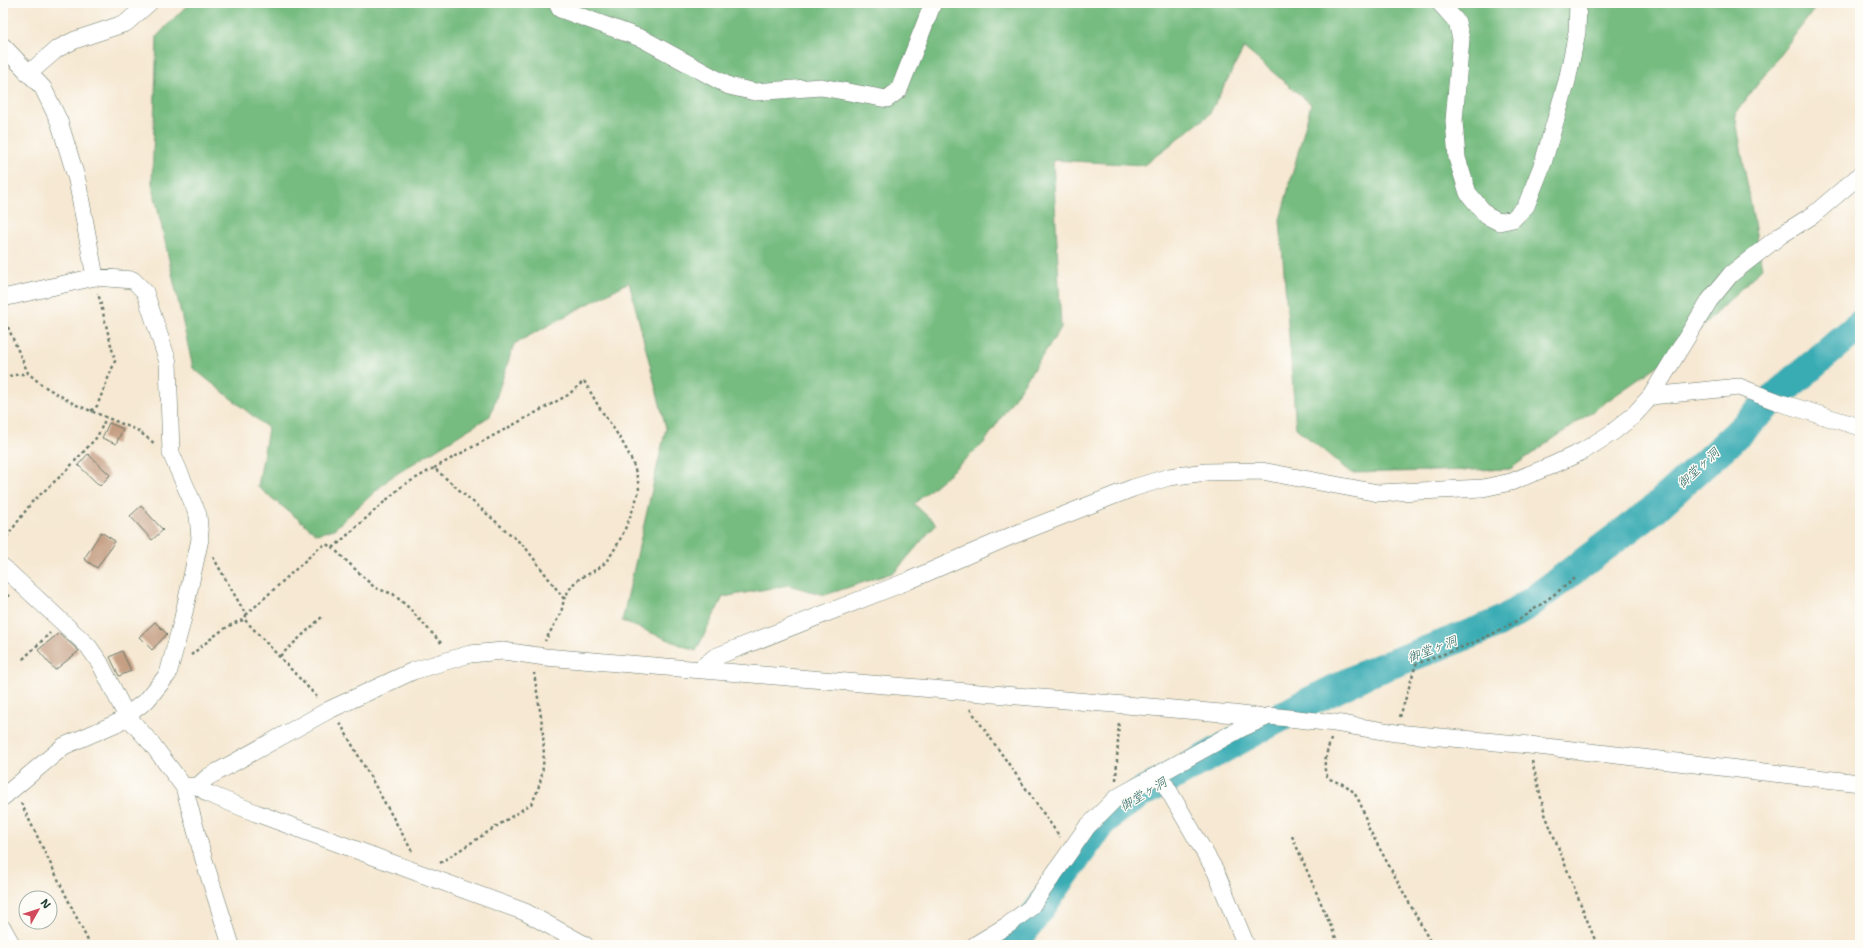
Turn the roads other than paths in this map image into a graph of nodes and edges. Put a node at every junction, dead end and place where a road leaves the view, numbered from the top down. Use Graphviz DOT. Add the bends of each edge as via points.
graph roads {
  1 [pos="557,3"];
  2 [pos="933,3"];
  3 [pos="1440,3"];
  4 [pos="1578,3"];
  5 [pos="143,5"];
  6 [pos="3,46"];
  7 [pos="28,74"];
  8 [pos="1860,175"];
  9 [pos="95,277"];
  10 [pos="3,298"];
  11 [pos="1651,396"];
  12 [pos="1860,426"];
  13 [pos="3,567"];
  14 [pos="700,669"];
  15 [pos="126,715"];
  16 [pos="1264,718"];
  17 [pos="1159,774"];
  18 [pos="1860,783"];
  19 [pos="191,786"];
  20 [pos="8,792"];
  21 [pos="3,930"];
  22 [pos="12,945"];
  23 [pos="231,945"];
  24 [pos="585,945"];
  25 [pos="975,945"];
  26 [pos="1246,945"];
  1 -- 2 [label="street" via="560,9 643,39 729,86 755,92 821,87 887,99 899,90"];
  3 -- 4 [label="street" via="1458,22 1461,39 1454,121 1457,158 1468,194 1487,216 1499,222 1513,219 1526,206 1543,163 1567,81 1576,32"];
  5 -- 7 [label="street" via="126,23 56,49"];
  6 -- 7 [label="street"];
  7 -- 9 [label="street" via="43,88 59,121 77,180"];
  8 -- 11 [label="street" via="1813,215 1781,235 1731,274 1709,301"];
  9 -- 10 [label="street"];
  9 -- 15 [label="street" via="133,280 145,292 168,362 171,453 198,515 200,539 168,674 147,700"];
  11 -- 12 [label="street" via="1739,387 1781,403"];
  11 -- 14 [label="street" via="1633,416 1583,451 1512,482 1483,488 1378,493 1262,471 1206,472 1169,477 1133,488 1011,536 908,581 715,657"];
  13 -- 15 [label="street" via="88,646 100,663"];
  14 -- 16 [label="street"];
  14 -- 19 [label="street" via="503,651 470,654 413,671 331,709"];
  15 -- 19 [label="street"];
  15 -- 20 [label="street" via="118,723 64,746"];
  16 -- 17 [label="street"];
  16 -- 18 [label="street" via="1269,716 1335,723 1396,733 1529,745"];
  17 -- 25 [label="street" via="1116,798 1091,822 1070,848 1030,908"];
  17 -- 26 [label="street" via="1216,872"];
  19 -- 23 [label="street" via="204,860"];
  19 -- 24 [label="street" via="249,810 526,912"];
  21 -- 22 [label="street"];
}
